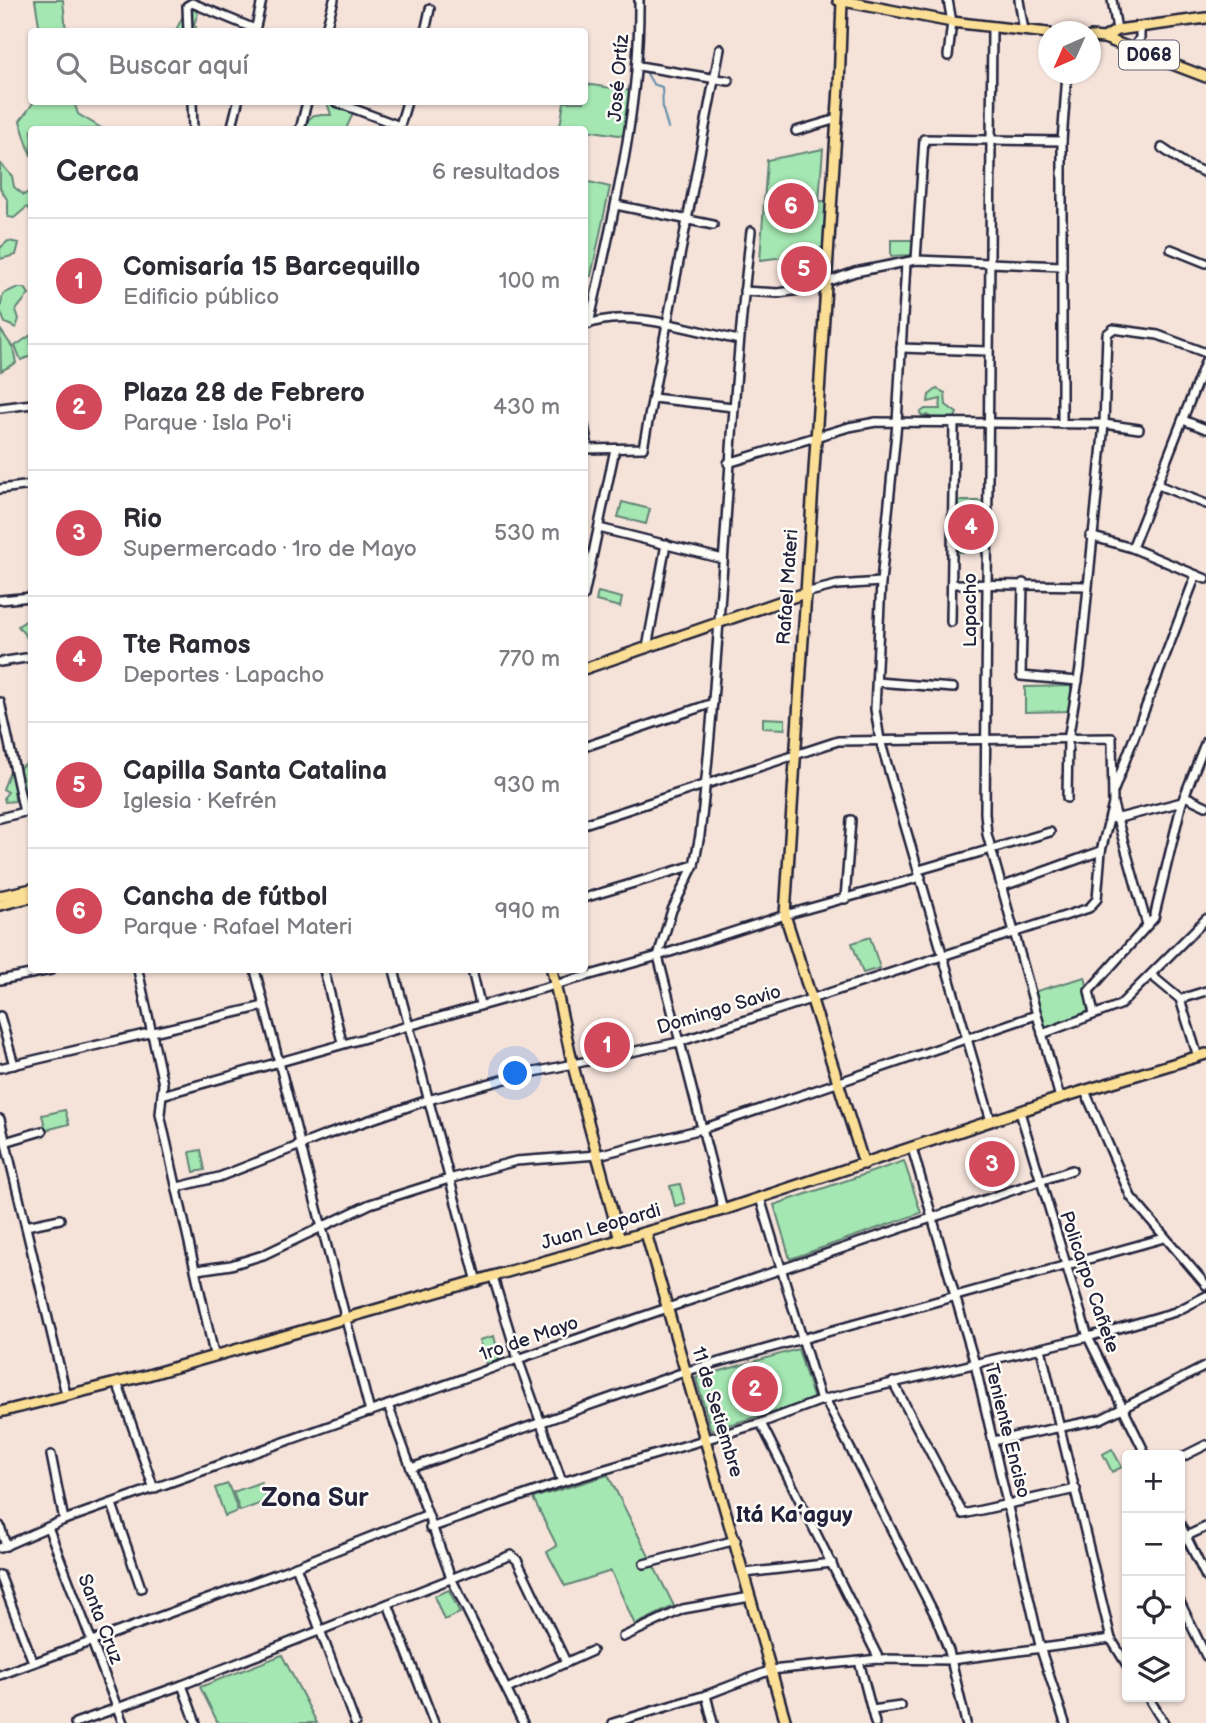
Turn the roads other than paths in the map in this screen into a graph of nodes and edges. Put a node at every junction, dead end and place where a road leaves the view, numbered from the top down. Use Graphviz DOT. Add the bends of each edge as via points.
graph roads {
  1 [pos="262,0"];
  2 [pos="334,0"];
  3 [pos="639,0"];
  4 [pos="948,0"];
  5 [pos="1019,0"];
  6 [pos="1112,0"];
  7 [pos="840,1"];
  8 [pos="430,9"];
  9 [pos="1206,18"];
  10 [pos="952,22"];
  11 [pos="188,28"];
  12 [pos="250,28"];
  13 [pos="255,28"];
  14 [pos="326,28"];
  15 [pos="426,28"];
  16 [pos="992,28"];
  17 [pos="1140,28"];
  18 [pos="1117,30"];
  19 [pos="1024,31"];
  20 [pos="1038,32"];
  21 [pos="1101,38"];
  22 [pos="1104,38"];
  23 [pos="720,48"];
  24 [pos="1133,49"];
  25 [pos="948,56"];
  26 [pos="639,66"];
  27 [pos="1206,77"];
  28 [pos="715,78"];
  29 [pos="729,80"];
  30 [pos="1066,84"];
  31 [pos="192,105"];
  32 [pos="237,105"];
  33 [pos="306,105"];
  34 [pos="343,105"];
  35 [pos="406,105"];
  36 [pos="836,119"];
  37 [pos="193,126"];
  38 [pos="232,126"];
  39 [pos="301,126"];
  40 [pos="395,126"];
  41 [pos="401,126"];
  42 [pos="796,131"];
  43 [pos="990,139"];
  44 [pos="1062,141"];
  45 [pos="1162,148"];
  46 [pos="1206,173"];
  47 [pos="616,205"];
  48 [pos="687,220"];
  49 [pos="713,225"];
  50 [pos="751,231"];
  51 [pos="1171,249"];
  52 [pos="916,260"];
  53 [pos="906,262"];
  54 [pos="1206,262"];
  55 [pos="988,264"];
  56 [pos="1062,266"];
  57 [pos="826,283"];
  58 [pos="744,291"];
  59 [pos="588,321"];
  60 [pos="588,325"];
  61 [pos="668,326"];
  62 [pos="739,341"];
  63 [pos="901,348"];
  64 [pos="987,351"];
  65 [pos="1206,353"];
  66 [pos="1206,360"];
  67 [pos="653,398"];
  68 [pos="28,404"];
  69 [pos="733,407"];
  70 [pos="0,408"];
  71 [pos="1183,421"];
  72 [pos="897,423"];
  73 [pos="954,423"];
  74 [pos="987,424"];
  75 [pos="1062,424"];
  76 [pos="1104,424"];
  77 [pos="1139,429"];
  78 [pos="1206,429"];
  79 [pos="816,438"];
  80 [pos="588,449"];
  81 [pos="615,449"];
  82 [pos="728,463"];
  83 [pos="1158,485"];
  84 [pos="28,486"];
  85 [pos="0,489"];
  86 [pos="1206,504"];
  87 [pos="599,528"];
  88 [pos="1090,536"];
  89 [pos="666,544"];
  90 [pos="1132,548"];
  91 [pos="723,559"];
  92 [pos="588,569"];
  93 [pos="1196,575"];
  94 [pos="1206,579"];
  95 [pos="881,582"];
  96 [pos="1023,583"];
  97 [pos="952,584"];
  98 [pos="986,584"];
  99 [pos="1086,586"];
  100 [pos="805,593"];
  101 [pos="28,597"];
  102 [pos="0,600"];
  103 [pos="951,622"];
  104 [pos="719,625"];
  105 [pos="647,648"];
  106 [pos="28,658"];
  107 [pos="0,662"];
  108 [pos="588,668"];
  109 [pos="1078,681"];
  110 [pos="877,682"];
  111 [pos="953,688"];
  112 [pos="0,702"];
  113 [pos="713,703"];
  114 [pos="880,740"];
  115 [pos="1068,740"];
  116 [pos="985,741"];
  117 [pos="1206,741"];
  118 [pos="588,746"];
  119 [pos="794,755"];
  120 [pos="706,785"];
  121 [pos="1067,799"];
  122 [pos="1183,799"];
  123 [pos="1112,800"];
  124 [pos="1206,806"];
  125 [pos="28,811"];
  126 [pos="0,818"];
  127 [pos="1119,819"];
  128 [pos="851,820"];
  129 [pos="1108,820"];
  130 [pos="588,823"];
  131 [pos="1050,832"];
  132 [pos="990,847"];
  133 [pos="1101,851"];
  134 [pos="694,865"];
  135 [pos="920,873"];
  136 [pos="1001,887"];
  137 [pos="28,890"];
  138 [pos="0,896"];
  139 [pos="588,897"];
  140 [pos="28,898"];
  141 [pos="845,899"];
  142 [pos="0,905"];
  143 [pos="785,915"];
  144 [pos="1206,919"];
  145 [pos="1147,925"];
  146 [pos="1013,932"];
  147 [pos="658,956"];
  148 [pos="943,956"];
  149 [pos="36,973"];
  150 [pos="139,973"];
  151 [pos="256,973"];
  152 [pos="325,973"];
  153 [pos="395,973"];
  154 [pos="473,973"];
  155 [pos="553,973"];
  156 [pos="1151,975"];
  157 [pos="0,980"];
  158 [pos="556,984"];
  159 [pos="1206,991"];
  160 [pos="809,998"];
  161 [pos="1181,999"];
  162 [pos="480,1004"];
  163 [pos="264,1006"];
  164 [pos="1094,1014"];
  165 [pos="1036,1015"];
  166 [pos="0,1016"];
  167 [pos="407,1024"];
  168 [pos="152,1033"];
  169 [pos="1042,1034"];
  170 [pos="967,1040"];
  171 [pos="679,1041"];
  172 [pos="342,1042"];
  173 [pos="1202,1056"];
  174 [pos="278,1063"];
  175 [pos="14,1065"];
  176 [pos="573,1066"];
  177 [pos="0,1068"];
  178 [pos="837,1083"];
  179 [pos="1085,1091"];
  180 [pos="162,1095"];
  181 [pos="1060,1098"];
  182 [pos="428,1100"];
  183 [pos="1020,1112"];
  184 [pos="0,1119"];
  185 [pos="991,1121"];
  186 [pos="702,1129"];
  187 [pos="42,1131"];
  188 [pos="5,1142"];
  189 [pos="299,1146"];
  190 [pos="912,1148"];
  191 [pos="598,1155"];
  192 [pos="864,1164"];
  193 [pos="1072,1170"];
  194 [pos="449,1179"];
  195 [pos="1040,1181"];
  196 [pos="178,1188"];
  197 [pos="760,1198"];
  198 [pos="723,1210"];
  199 [pos="933,1217"];
  200 [pos="60,1219"];
  201 [pos="26,1226"];
  202 [pos="320,1229"];
  203 [pos="646,1233"];
  204 [pos="1164,1238"];
  205 [pos="620,1240"];
  206 [pos="1065,1266"];
  207 [pos="197,1270"];
  208 [pos="784,1270"];
  209 [pos="493,1277"];
  210 [pos="477,1282"];
  211 [pos="1206,1285"];
  212 [pos="956,1295"];
  213 [pos="1206,1296"];
  214 [pos="669,1310"];
  215 [pos="343,1319"];
  216 [pos="1088,1337"];
  217 [pos="805,1340"];
  218 [pos="1041,1349"];
  219 [pos="214,1354"];
  220 [pos="518,1359"];
  221 [pos="975,1364"];
  222 [pos="1206,1366"];
  223 [pos="687,1371"];
  224 [pos="117,1382"];
  225 [pos="893,1382"];
  226 [pos="66,1394"];
  227 [pos="823,1400"];
  228 [pos="388,1405"];
  229 [pos="1122,1408"];
  230 [pos="0,1412"];
  231 [pos="370,1412"];
  232 [pos="541,1420"];
  233 [pos="761,1423"];
  234 [pos="1062,1429"];
  235 [pos="707,1437"];
  236 [pos="993,1441"];
  237 [pos="1206,1445"];
  238 [pos="1143,1450"];
  239 [pos="51,1455"];
  240 [pos="1185,1456"];
  241 [pos="411,1468"];
  242 [pos="562,1482"];
  243 [pos="154,1489"];
  244 [pos="1076,1489"];
  245 [pos="112,1504"];
  246 [pos="1009,1505"];
  247 [pos="426,1515"];
  248 [pos="64,1520"];
  249 [pos="0,1526"];
  250 [pos="48,1527"];
  251 [pos="1206,1527"];
  252 [pos="430,1528"];
  253 [pos="1185,1537"];
  254 [pos="736,1539"];
  255 [pos="1185,1541"];
  256 [pos="3,1547"];
  257 [pos="832,1563"];
  258 [pos="644,1564"];
  259 [pos="296,1566"];
  260 [pos="745,1573"];
  261 [pos="0,1575"];
  262 [pos="1206,1577"];
  263 [pos="451,1578"];
  264 [pos="141,1588"];
  265 [pos="750,1597"];
  266 [pos="388,1604"];
  267 [pos="1185,1612"];
  268 [pos="321,1630"];
  269 [pos="623,1637"];
  270 [pos="1111,1639"];
  271 [pos="92,1642"];
  272 [pos="1041,1650"];
  273 [pos="593,1651"];
  274 [pos="1206,1656"];
  275 [pos="1122,1657"];
  276 [pos="879,1659"];
  277 [pos="951,1660"];
  278 [pos="566,1661"];
  279 [pos="859,1661"];
  280 [pos="33,1662"];
  281 [pos="771,1670"];
  282 [pos="0,1675"];
  283 [pos="182,1685"];
  284 [pos="507,1689"];
  285 [pos="706,1695"];
  286 [pos="1151,1702"];
  287 [pos="901,1706"];
  288 [pos="117,1708"];
  289 [pos="872,1710"];
  290 [pos="640,1714"];
  291 [pos="75,1723"];
  292 [pos="122,1723"];
  293 [pos="196,1723"];
  294 [pos="355,1723"];
  295 [pos="434,1723"];
  296 [pos="523,1723"];
  297 [pos="613,1723"];
  298 [pos="642,1723"];
  299 [pos="713,1723"];
  300 [pos="786,1723"];
  301 [pos="875,1723"];
  302 [pos="966,1723"];
  303 [pos="1065,1723"];
  304 [pos="1164,1723"];
  1 -- 13 [label="street"];
  2 -- 14 [label="street"];
  3 -- 26 [label="street, José Ortíz"];
  4 -- 10 [label="street"];
  5 -- 19 [label="street"];
  6 -- 18 [label="street"];
  7 -- 10 [label="main road"];
  7 -- 36 [label="main road, Rafael Materi"];
  8 -- 15 [label="street"];
  9 -- 17 [label="main road"];
  10 -- 16 [label="main road"];
  10 -- 25 [label="street"];
  11 -- 12 [label="street" via="187,6 192,3"];
  16 -- 19 [label="main road"];
  16 -- 43 [label="street, Lapacho"];
  17 -- 18 [label="main road"];
  17 -- 24 [label="street"];
  18 -- 22 [label="main road"];
  19 -- 20 [label="main road"];
  21 -- 22 [label="main road, D068"];
  22 -- 24 [label="main road, D068"];
  23 -- 28 [label="street"];
  24 -- 27 [label="main road, D068"];
  26 -- 28 [label="street"];
  26 -- 47 [label="street, José Ortíz"];
  28 -- 29 [label="street"];
  28 -- 48 [label="street"];
  30 -- 44 [label="street"];
  31 -- 37 [label="street"];
  32 -- 38 [label="street"];
  33 -- 39 [label="street"];
  34 -- 40 [label="street"];
  35 -- 41 [label="street"];
  36 -- 42 [label="street"];
  36 -- 57 [label="main road, Rafael Materi"];
  43 -- 44 [label="street"];
  43 -- 52 [label="street" via="928,138 922,142"];
  43 -- 55 [label="street, Lapacho"];
  44 -- 56 [label="street"];
  45 -- 46 [label="street"];
  47 -- 48 [label="street"];
  47 -- 59 [label="street, José Ortíz"];
  48 -- 49 [label="street"];
  48 -- 61 [label="street"];
  50 -- 58 [label="street"];
  51 -- 54 [label="street"];
  52 -- 53 [label="street"];
  52 -- 55 [label="street"];
  53 -- 57 [label="street"];
  53 -- 63 [label="street"];
  55 -- 56 [label="street"];
  55 -- 64 [label="street, Lapacho"];
  56 -- 75 [label="street"];
  57 -- 58 [label="street" via="778,293"];
  57 -- 79 [label="main road, Rafael Materi"];
  58 -- 62 [label="street"];
  60 -- 61 [label="street" via="626,319"];
  61 -- 62 [label="street"];
  61 -- 67 [label="street"];
  62 -- 69 [label="street"];
  63 -- 64 [label="street"];
  63 -- 72 [label="street"];
  64 -- 74 [label="street, Lapacho"];
  65 -- 76 [label="street" via="1158,335 1108,331"];
  66 -- 71 [label="street"];
  67 -- 69 [label="street"];
  67 -- 81 [label="street" via="643,448"];
  68 -- 70 [label="street"];
  69 -- 82 [label="street"];
  71 -- 78 [label="street"];
  71 -- 83 [label="street"];
  72 -- 73 [label="street"];
  72 -- 79 [label="street" via="865,423"];
  72 -- 95 [label="street"];
  73 -- 74 [label="street"];
  73 -- 97 [label="street"];
  74 -- 75 [label="street"];
  74 -- 98 [label="street, Lapacho"];
  75 -- 76 [label="street"];
  76 -- 77 [label="street"];
  76 -- 88 [label="street"];
  79 -- 82 [label="street"];
  79 -- 100 [label="main road, Rafael Materi"];
  80 -- 81 [label="street"];
  81 -- 87 [label="street"];
  82 -- 91 [label="street"];
  83 -- 86 [label="street"];
  83 -- 90 [label="street"];
  84 -- 85 [label="street"];
  87 -- 89 [label="street"];
  87 -- 92 [label="street"];
  88 -- 90 [label="street"];
  88 -- 99 [label="street"];
  89 -- 91 [label="street"];
  89 -- 105 [label="street"];
  90 -- 93 [label="street"];
  91 -- 104 [label="street"];
  93 -- 94 [label="street"];
  93 -- 123 [label="street"];
  95 -- 100 [label="street"];
  95 -- 110 [label="street"];
  96 -- 98 [label="street"];
  96 -- 99 [label="street"];
  96 -- 109 [label="street" via="1021,676"];
  97 -- 98 [label="street"];
  97 -- 103 [label="street"];
  98 -- 116 [label="street, Lapacho"];
  99 -- 109 [label="street"];
  100 -- 104 [label="main road"];
  100 -- 119 [label="main road, Rafael Materi"];
  101 -- 102 [label="street"];
  104 -- 105 [label="main road"];
  104 -- 113 [label="street"];
  105 -- 108 [label="main road"];
  106 -- 107 [label="street"];
  109 -- 115 [label="street"];
  110 -- 111 [label="street"];
  110 -- 114 [label="street"];
  112 -- 125 [label="street"];
  113 -- 118 [label="street"];
  113 -- 120 [label="street"];
  114 -- 116 [label="street"];
  114 -- 119 [label="street" via="838,741"];
  114 -- 135 [label="street"];
  115 -- 116 [label="street"];
  115 -- 121 [label="street"];
  115 -- 123 [label="street" via="1112,738"];
  116 -- 132 [label="street, Lapacho"];
  117 -- 122 [label="street"];
  119 -- 120 [label="street"];
  119 -- 143 [label="main road, Rafael Materi"];
  120 -- 130 [label="street"];
  120 -- 134 [label="street"];
  122 -- 124 [label="street"];
  122 -- 127 [label="street"];
  122 -- 145 [label="street" via="1157,911"];
  123 -- 127 [label="street"];
  123 -- 129 [label="street, Domingo Savio"];
  125 -- 126 [label="street"];
  127 -- 129 [label="street"];
  127 -- 145 [label="street"];
  128 -- 141 [label="street"];
  129 -- 133 [label="street, Domingo Savio"];
  131 -- 132 [label="street"];
  132 -- 135 [label="street"];
  132 -- 136 [label="street, Lapacho"];
  133 -- 136 [label="street"];
  133 -- 146 [label="street, Domingo Savio" via="1097,899 1089,908"];
  134 -- 139 [label="street"];
  134 -- 147 [label="street" via="672,910"];
  135 -- 141 [label="street"];
  135 -- 148 [label="street"];
  136 -- 146 [label="street, Lapacho"];
  137 -- 138 [label="main road"];
  140 -- 142 [label="main road"];
  141 -- 143 [label="street"];
  143 -- 147 [label="street"];
  143 -- 160 [label="main road, Rafael Materi"];
  144 -- 156 [label="street"];
  145 -- 164 [label="street" via="1089,991"];
  146 -- 148 [label="street, Domingo Savio"];
  146 -- 165 [label="street, Lapacho"];
  147 -- 158 [label="street"];
  147 -- 171 [label="street"];
  148 -- 160 [label="street, Domingo Savio"];
  148 -- 170 [label="street"];
  149 -- 157 [label="street"];
  150 -- 168 [label="street"];
  151 -- 163 [label="street"];
  152 -- 172 [label="street"];
  153 -- 167 [label="street"];
  154 -- 162 [label="street"];
  155 -- 158 [label="main road"];
  156 -- 161 [label="street"];
  156 -- 164 [label="street" via="1120,1005"];
  158 -- 162 [label="street"];
  158 -- 176 [label="main road"];
  159 -- 161 [label="street"];
  160 -- 171 [label="street, Domingo Savio"];
  160 -- 178 [label="main road, Rafael Materi"];
  161 -- 173 [label="street"];
  162 -- 167 [label="street"];
  163 -- 168 [label="street"];
  163 -- 174 [label="street"];
  164 -- 169 [label="street"];
  165 -- 169 [label="street, Lapacho"];
  165 -- 170 [label="street"];
  166 -- 175 [label="street"];
  167 -- 172 [label="street"];
  167 -- 182 [label="street"];
  168 -- 175 [label="street"];
  168 -- 180 [label="street"];
  169 -- 181 [label="street, Lapacho"];
  170 -- 178 [label="street"];
  170 -- 185 [label="street"];
  171 -- 176 [label="street, Domingo Savio"];
  171 -- 186 [label="street"];
  172 -- 174 [label="street"];
  173 -- 179 [label="main road, Juan Leopardi"];
  174 -- 180 [label="street"];
  174 -- 189 [label="street"];
  175 -- 177 [label="street"];
  176 -- 182 [label="street, Domingo Savio"];
  176 -- 191 [label="main road"];
  178 -- 186 [label="street"];
  178 -- 192 [label="main road, Rafael Materi"];
  179 -- 181 [label="main road, Juan Leopardi"];
  179 -- 204 [label="street" via="1128,1191"];
  180 -- 196 [label="street" via="160,1114"];
  181 -- 183 [label="main road, Juan Leopardi"];
  182 -- 189 [label="street, Domingo Savio"];
  182 -- 194 [label="street"];
  183 -- 185 [label="main road, Juan Leopardi"];
  183 -- 195 [label="street, Policarpo Cañete"];
  184 -- 188 [label="street"];
  185 -- 190 [label="main road, Juan Leopardi"];
  186 -- 191 [label="street"];
  186 -- 198 [label="street"];
  187 -- 188 [label="street"];
  188 -- 201 [label="street"];
  189 -- 196 [label="street, Domingo Savio"];
  189 -- 202 [label="street"];
  190 -- 192 [label="main road, Juan Leopardi"];
  190 -- 199 [label="street, Teniente Enciso"];
  191 -- 194 [label="street" via="516,1161"];
  191 -- 205 [label="main road"];
  192 -- 197 [label="main road, Juan Leopardi"];
  193 -- 195 [label="street, 1ro de Mayo"];
  194 -- 202 [label="street" via="370,1204"];
  194 -- 210 [label="street"];
  195 -- 199 [label="street, 1ro de Mayo"];
  195 -- 206 [label="street, Policarpo Cañete"];
  196 -- 207 [label="street"];
  197 -- 198 [label="main road, Juan Leopardi"];
  197 -- 208 [label="street"];
  198 -- 203 [label="main road, Juan Leopardi"];
  199 -- 208 [label="street, 1ro de Mayo"];
  199 -- 212 [label="street, Teniente Enciso"];
  200 -- 201 [label="street"];
  201 -- 226 [label="street"];
  202 -- 207 [label="street" via="263,1255"];
  202 -- 215 [label="street"];
  203 -- 205 [label="main road, Juan Leopardi"];
  203 -- 214 [label="main road, 11 de Setiembre"];
  204 -- 206 [label="street"];
  204 -- 211 [label="street"];
  205 -- 209 [label="main road, Juan Leopardi"];
  206 -- 212 [label="street"];
  206 -- 216 [label="street, Policarpo Cañete"];
  207 -- 219 [label="street"];
  208 -- 214 [label="street, 1ro de Mayo"];
  208 -- 217 [label="street"];
  209 -- 210 [label="main road, Juan Leopardi"];
  209 -- 220 [label="street"];
  210 -- 215 [label="main road, Juan Leopardi"];
  212 -- 217 [label="street"];
  212 -- 221 [label="street, Teniente Enciso"];
  213 -- 216 [label="street" via="1175,1312"];
  214 -- 220 [label="street, 1ro de Mayo"];
  214 -- 223 [label="main road, 11 de Setiembre"];
  215 -- 219 [label="main road, Juan Leopardi"];
  215 -- 231 [label="street"];
  216 -- 218 [label="street"];
  216 -- 229 [label="street, Policarpo Cañete"];
  217 -- 223 [label="street"];
  217 -- 227 [label="street"];
  218 -- 221 [label="street"];
  218 -- 234 [label="street"];
  219 -- 224 [label="main road, Juan Leopardi"];
  220 -- 228 [label="street, 1ro de Mayo"];
  220 -- 232 [label="street"];
  221 -- 225 [label="street"];
  221 -- 236 [label="street, Teniente Enciso"];
  222 -- 229 [label="street"];
  223 -- 232 [label="street"];
  223 -- 235 [label="main road, 11 de Setiembre"];
  224 -- 226 [label="main road, Juan Leopardi"];
  224 -- 243 [label="street"];
  225 -- 227 [label="street"];
  225 -- 246 [label="street" via="960,1511 966,1515"];
  226 -- 230 [label="main road, Juan Leopardi"];
  227 -- 233 [label="street"];
  227 -- 277 [label="street" via="913,1570"];
  228 -- 231 [label="street, 1ro de Mayo"];
  228 -- 241 [label="street"];
  229 -- 234 [label="street"];
  229 -- 238 [label="street, Policarpo Cañete"];
  231 -- 243 [label="street, 1ro de Mayo"];
  232 -- 241 [label="street"];
  232 -- 242 [label="street"];
  233 -- 235 [label="street"];
  233 -- 257 [label="street"];
  234 -- 236 [label="street"];
  234 -- 244 [label="street"];
  235 -- 242 [label="street"];
  235 -- 254 [label="main road, 11 de Setiembre"];
  236 -- 246 [label="street, Teniente Enciso"];
  237 -- 240 [label="street"];
  239 -- 248 [label="street"];
  241 -- 247 [label="street"];
  242 -- 252 [label="street"];
  243 -- 245 [label="street, 1ro de Mayo"];
  244 -- 246 [label="street"];
  244 -- 270 [label="street"];
  245 -- 248 [label="street, 1ro de Mayo"];
  245 -- 264 [label="street"];
  246 -- 272 [label="street, Teniente Enciso"];
  247 -- 252 [label="street"];
  247 -- 259 [label="street"];
  248 -- 250 [label="street, 1ro de Mayo"];
  249 -- 256 [label="street"];
  250 -- 256 [label="street, 1ro de Mayo"];
  250 -- 271 [label="street, Santa Cruz"];
  251 -- 253 [label="street"];
  252 -- 263 [label="street"];
  254 -- 258 [label="street"];
  254 -- 260 [label="main road, 11 de Setiembre"];
  255 -- 262 [label="street"];
  257 -- 260 [label="street"];
  257 -- 276 [label="street"];
  259 -- 268 [label="street"];
  259 -- 271 [label="street"];
  260 -- 265 [label="main road, 11 de Setiembre"];
  261 -- 280 [label="street"];
  263 -- 266 [label="street"];
  263 -- 278 [label="street" via="513,1556"];
  263 -- 284 [label="street"];
  265 -- 269 [label="street" via="683,1609"];
  265 -- 281 [label="main road, 11 de Setiembre"];
  266 -- 268 [label="street"];
  266 -- 295 [label="street"];
  267 -- 274 [label="street"];
  268 -- 283 [label="street"];
  268 -- 294 [label="street"];
  270 -- 272 [label="street"];
  270 -- 275 [label="street"];
  271 -- 280 [label="street"];
  271 -- 288 [label="street, Santa Cruz"];
  272 -- 277 [label="street"];
  272 -- 303 [label="street, Teniente Enciso"];
  273 -- 278 [label="street"];
  276 -- 277 [label="street"];
  276 -- 279 [label="street"];
  277 -- 302 [label="street"];
  278 -- 284 [label="street"];
  279 -- 281 [label="street"];
  279 -- 289 [label="street"];
  280 -- 282 [label="street"];
  281 -- 285 [label="street"];
  281 -- 300 [label="main road, 11 de Setiembre"];
  283 -- 288 [label="street"];
  283 -- 293 [label="street"];
  284 -- 296 [label="street"];
  285 -- 290 [label="street"];
  285 -- 299 [label="street"];
  286 -- 304 [label="street"];
  287 -- 289 [label="street"];
  288 -- 291 [label="street"];
  288 -- 292 [label="street, Santa Cruz"];
  289 -- 301 [label="street"];
  290 -- 297 [label="street"];
  290 -- 298 [label="street"];
}
